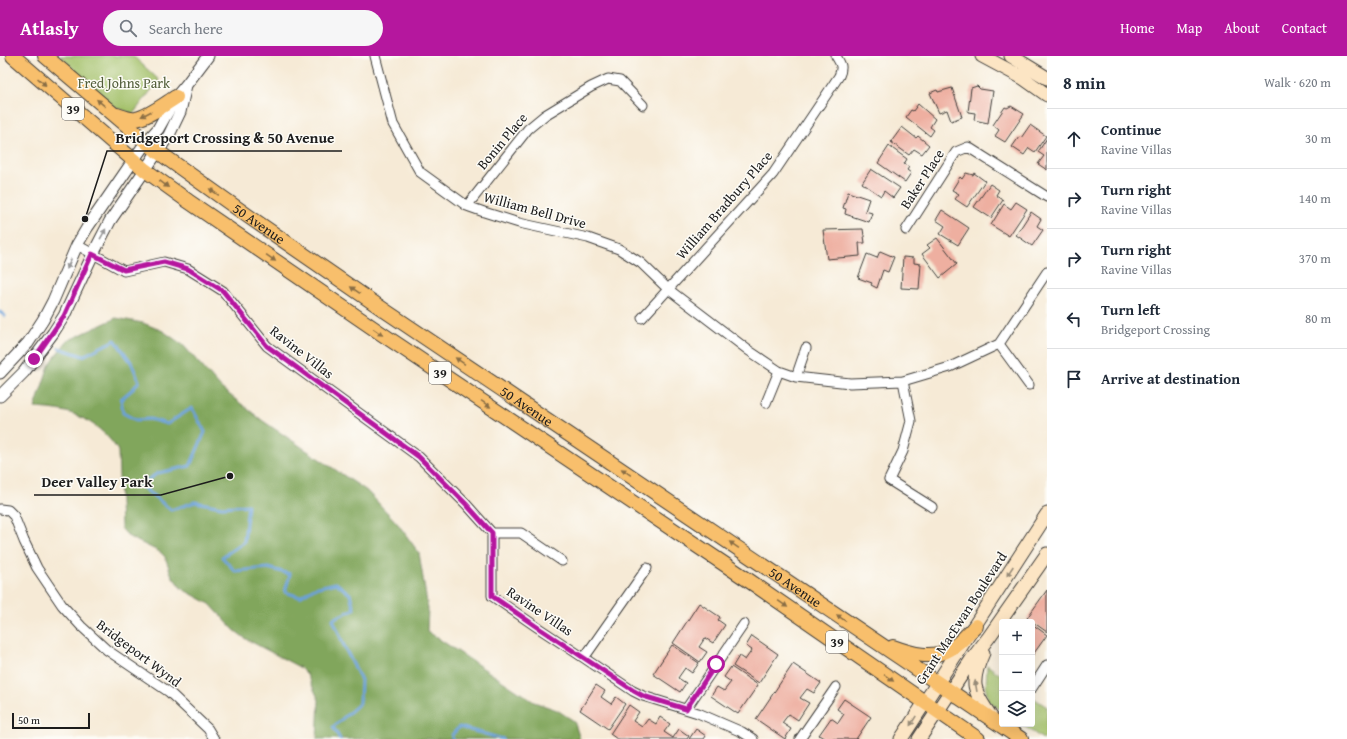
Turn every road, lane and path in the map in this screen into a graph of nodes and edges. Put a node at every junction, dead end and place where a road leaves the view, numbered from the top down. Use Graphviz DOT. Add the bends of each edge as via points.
graph roads {
  1 [pos="13,56"];
  2 [pos="45,56"];
  3 [pos="208,56"];
  4 [pos="375,56"];
  5 [pos="836,56"];
  6 [pos="982,56"];
  7 [pos="1011,56"];
  8 [pos="1047,78"];
  9 [pos="186,85"];
  10 [pos="1047,95"];
  11 [pos="176,97"];
  12 [pos="643,105"];
  13 [pos="114,114"];
  14 [pos="146,142"];
  15 [pos="157,151"];
  16 [pos="134,160"];
  17 [pos="145,170"];
  18 [pos="1047,197"];
  19 [pos="467,206"];
  20 [pos="906,230"];
  21 [pos="77,245"];
  22 [pos="92,254"];
  23 [pos="1047,272"];
  24 [pos="668,289"];
  25 [pos="642,318"];
  26 [pos="999,344"];
  27 [pos="806,348"];
  28 [pos="779,372"];
  29 [pos="0,373"];
  30 [pos="796,377"];
  31 [pos="903,382"];
  32 [pos="1029,385"];
  33 [pos="0,396"];
  34 [pos="766,403"];
  35 [pos="932,507"];
  36 [pos="0,509"];
  37 [pos="1047,514"];
  38 [pos="492,533"];
  39 [pos="1047,554"];
  40 [pos="562,561"];
  41 [pos="647,568"];
  42 [pos="744,624"];
  43 [pos="976,626"];
  44 [pos="989,637"];
  45 [pos="874,639"];
  46 [pos="584,658"];
  47 [pos="1047,665"];
  48 [pos="937,683"];
  49 [pos="1035,683"];
  50 [pos="836,687"];
  51 [pos="950,692"];
  52 [pos="924,702"];
  53 [pos="686,709"];
  54 [pos="938,711"];
  55 [pos="993,720"];
  56 [pos="214,739"];
  57 [pos="753,739"];
  58 [pos="800,739"];
  59 [pos="901,739"];
  60 [pos="919,739"];
  61 [pos="978,739"];
  62 [pos="1021,739"];
  1 -- 16 [label="main road, 50 Avenue / 39, one-way"];
  13 -- 2 [label="main road, 50 Avenue / 39, one-way"];
  3 -- 9 [label="street"];
  4 -- 19 [label="street, William Bell Drive" via="393,124 420,172"];
  5 -- 24 [label="street, William Bradbury Place" via="842,69 839,76 773,174"];
  6 -- 10 [label="main road" via="1023,78"];
  7 -- 8 [label="main road"];
  9 -- 11 [label="street"];
  9 -- 15 [label="street" via="180,112 169,135"];
  11 -- 13 [label="main road, one-way" via="143,117 135,119"];
  11 -- 14 [label="street" via="158,129"];
  12 -- 19 [label="street, Bonin Place" via="620,80 608,79 591,87 545,115 528,129"];
  13 -- 14 [label="main road, 50 Avenue / 39"];
  14 -- 15 [label="main road, 50 Avenue / 39"];
  14 -- 16 [label="street"];
  15 -- 17 [label="street"];
  45 -- 15 [label="main road, 50 Avenue / 39, one-way" via="387,312"];
  16 -- 17 [label="main road, 50 Avenue / 39"];
  16 -- 21 [label="street"];
  22 -- 17 [label="street, one-way" via="110,221"];
  17 -- 52 [label="main road, 50 Avenue / 39, one-way" via="284,268 751,582"];
  18 -- 20 [label="street, Baker Place" via="968,147 956,152"];
  19 -- 24 [label="street, William Bell Drive" via="499,217 588,238 619,249 641,263"];
  21 -- 22 [label="street, Ravine Villas"];
  21 -- 29 [label="street, one-way" via="54,301 43,320 28,343"];
  22 -- 33 [label="street" via="53,333 24,372"];
  22 -- 38 [label="street, Ravine Villas" via="124,270 164,262 182,267 223,291 267,346 419,457"];
  23 -- 26 [label="street"];
  24 -- 25 [label="street"];
  24 -- 28 [label="street, William Bell Drive"];
  26 -- 31 [label="street, William Bell Drive" via="950,367"];
  26 -- 32 [label="street"];
  27 -- 30 [label="street"];
  28 -- 30 [label="street, William Bell Drive"];
  28 -- 34 [label="street"];
  30 -- 31 [label="street, William Bell Drive" via="850,383"];
  31 -- 35 [label="street" via="911,421 903,451 889,480"];
  36 -- 56 [label="street, Bridgeport Wynd" via="8,510 14,516 37,568 62,605 81,626 107,650 169,692 208,729"];
  37 -- 43 [label="main road, Grant MacEwan Boulevard, one-way"];
  38 -- 40 [label="street" via="521,533"];
  38 -- 46 [label="street, Ravine Villas" via="492,596"];
  39 -- 44 [label="main road"];
  41 -- 46 [label="street"];
  42 -- 53 [label="street"];
  43 -- 45 [label="main road" via="952,649 928,656 911,653"];
  43 -- 48 [label="main road, Grant MacEwan Boulevard"];
  44 -- 51 [label="main road"];
  55 -- 44 [label="main road, one-way" via="979,698 974,684 977,665"];
  45 -- 48 [label="main road, 50 Avenue / 39"];
  46 -- 53 [label="street, Ravine Villas" via="643,696"];
  47 -- 49 [label="street"];
  48 -- 51 [label="main road, 50 Avenue / 39"];
  48 -- 52 [label="main road, Grant MacEwan Boulevard"];
  50 -- 58 [label="street"];
  51 -- 54 [label="main road"];
  51 -- 55 [label="main road, 50 Avenue / 39"];
  52 -- 54 [label="main road, 50 Avenue / 39"];
  52 -- 59 [label="main road, Grant MacEwan Boulevard, one-way"];
  53 -- 57 [label="street, Ravine Villas"];
  54 -- 60 [label="main road"];
  54 -- 61 [label="main road, 50 Avenue / 39"];
  55 -- 62 [label="main road, 50 Avenue / 39"];
}
